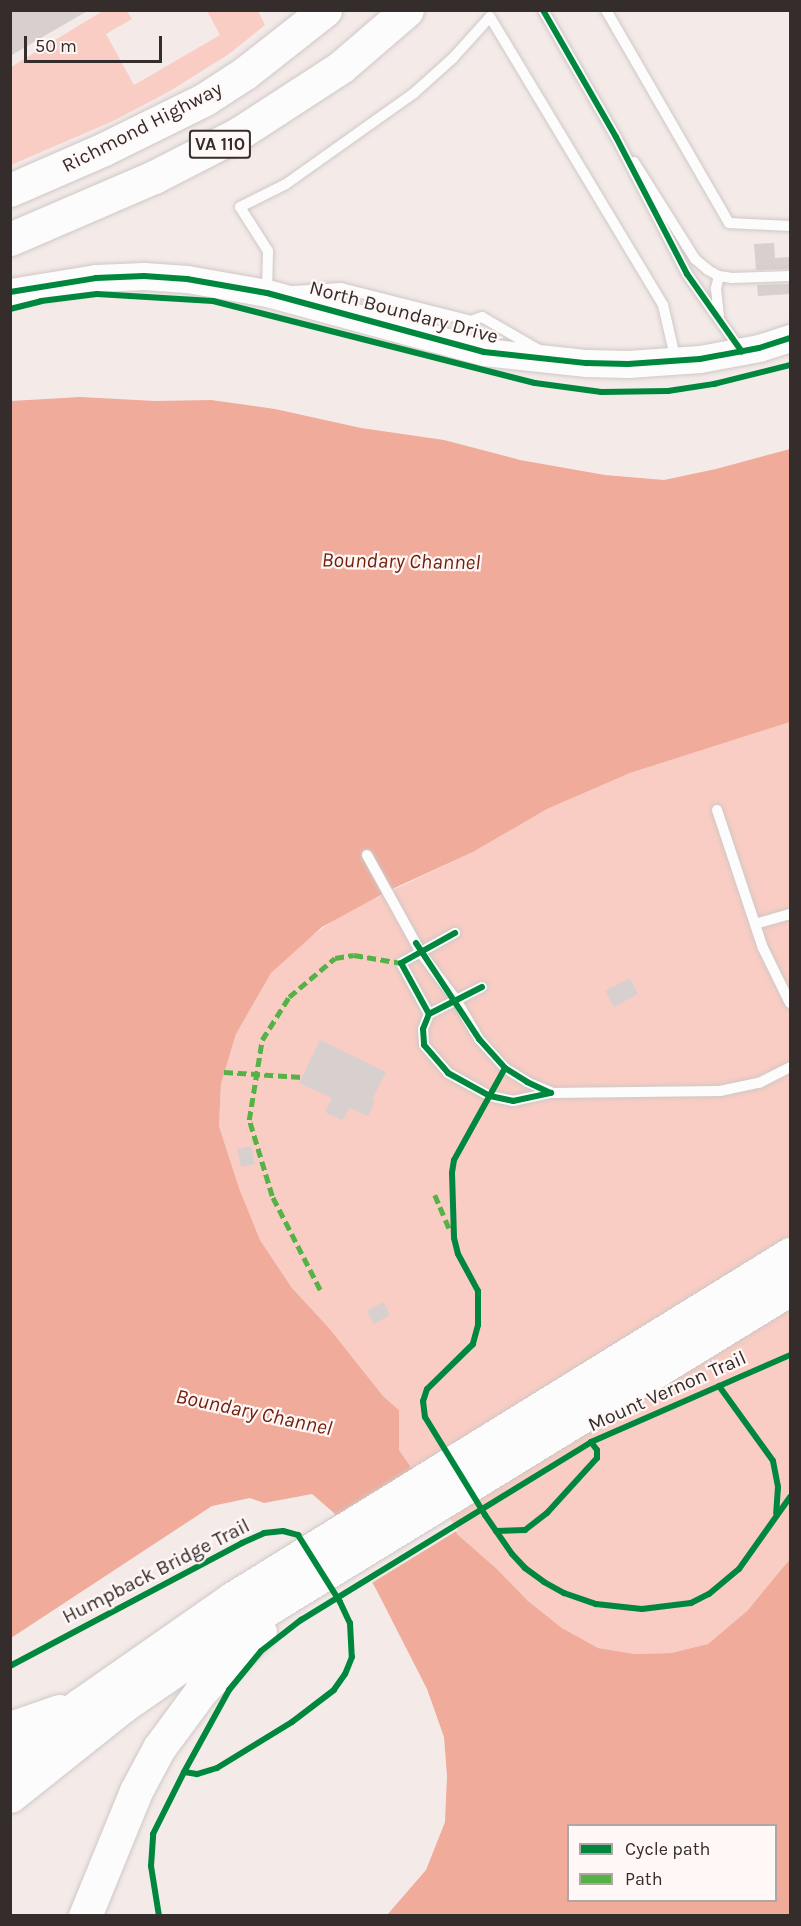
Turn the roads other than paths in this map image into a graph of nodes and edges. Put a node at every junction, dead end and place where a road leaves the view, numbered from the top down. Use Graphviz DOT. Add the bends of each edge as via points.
graph roads {
  1 [pos="325,10"];
  2 [pos="407,10"];
  3 [pos="543,10"];
  4 [pos="606,10"];
  5 [pos="616,137"];
  6 [pos="10,190"];
  7 [pos="790,226"];
  8 [pos="10,239"];
  9 [pos="719,276"];
  10 [pos="790,276"];
  11 [pos="10,292"];
  12 [pos="267,293"];
  13 [pos="721,324"];
  14 [pos="790,338"];
  15 [pos="742,352"];
  16 [pos="676,362"];
  17 [pos="717,810"];
  18 [pos="367,855"];
  19 [pos="790,914"];
  20 [pos="754,924"];
  21 [pos="455,933"];
  22 [pos="421,952"];
  23 [pos="482,987"];
  24 [pos="456,1000"];
  25 [pos="790,1003"];
  26 [pos="429,1014"];
  27 [pos="790,1067"];
  28 [pos="551,1093"];
  29 [pos="790,1254"];
  30 [pos="790,1288"];
  31 [pos="491,1453"];
  32 [pos="283,1583"];
  33 [pos="81,1704"];
  34 [pos="10,1728"];
  35 [pos="10,1761"];
  36 [pos="10,1796"];
  37 [pos="85,1916"];
  1 -- 6 [label="highway, Richmond Highway / VA 110" via="205,99"];
  2 -- 8 [label="highway, VA 110" via="341,67 238,134 154,177"];
  3 -- 5 [label="lane"];
  4 -- 7 [label="lane" via="729,223"];
  5 -- 9 [label="lane" via="695,259"];
  5 -- 13 [label="lane" via="673,248"];
  9 -- 10 [label="lane"];
  9 -- 13 [label="lane" via="716,308"];
  11 -- 12 [label="street, North Boundary Drive" via="96,278 144,276 210,282"];
  12 -- 16 [label="street, North Boundary Drive" via="484,352 609,364"];
  12 -- 16 [label="lane" via="268,251 240,207 286,184 414,93 490,17 663,305"];
  13 -- 15 [label="lane"];
  14 -- 15 [label="street, North Boundary Drive"];
  15 -- 16 [label="street, North Boundary Drive"];
  17 -- 20 [label="lane"];
  18 -- 22 [label="lane"];
  19 -- 20 [label="lane"];
  20 -- 25 [label="lane"];
  21 -- 22 [label="lane"];
  22 -- 24 [label="lane"];
  22 -- 26 [label="lane" via="401,963"];
  23 -- 24 [label="lane"];
  24 -- 26 [label="lane"];
  24 -- 28 [label="lane" via="479,1039 505,1068"];
  26 -- 28 [label="lane" via="423,1029 423,1045 448,1073 490,1096 513,1101"];
  27 -- 28 [label="lane" via="759,1083 720,1091"];
  29 -- 31 [label="highway"];
  30 -- 31 [label="highway"];
  31 -- 32 [label="highway"];
  32 -- 33 [label="highway" via="184,1630"];
  32 -- 36 [label="highway" via="238,1627 123,1706"];
  32 -- 37 [label="highway" via="276,1617 201,1691 159,1748 136,1791"];
  33 -- 34 [label="highway"];
  33 -- 35 [label="highway"];
}
